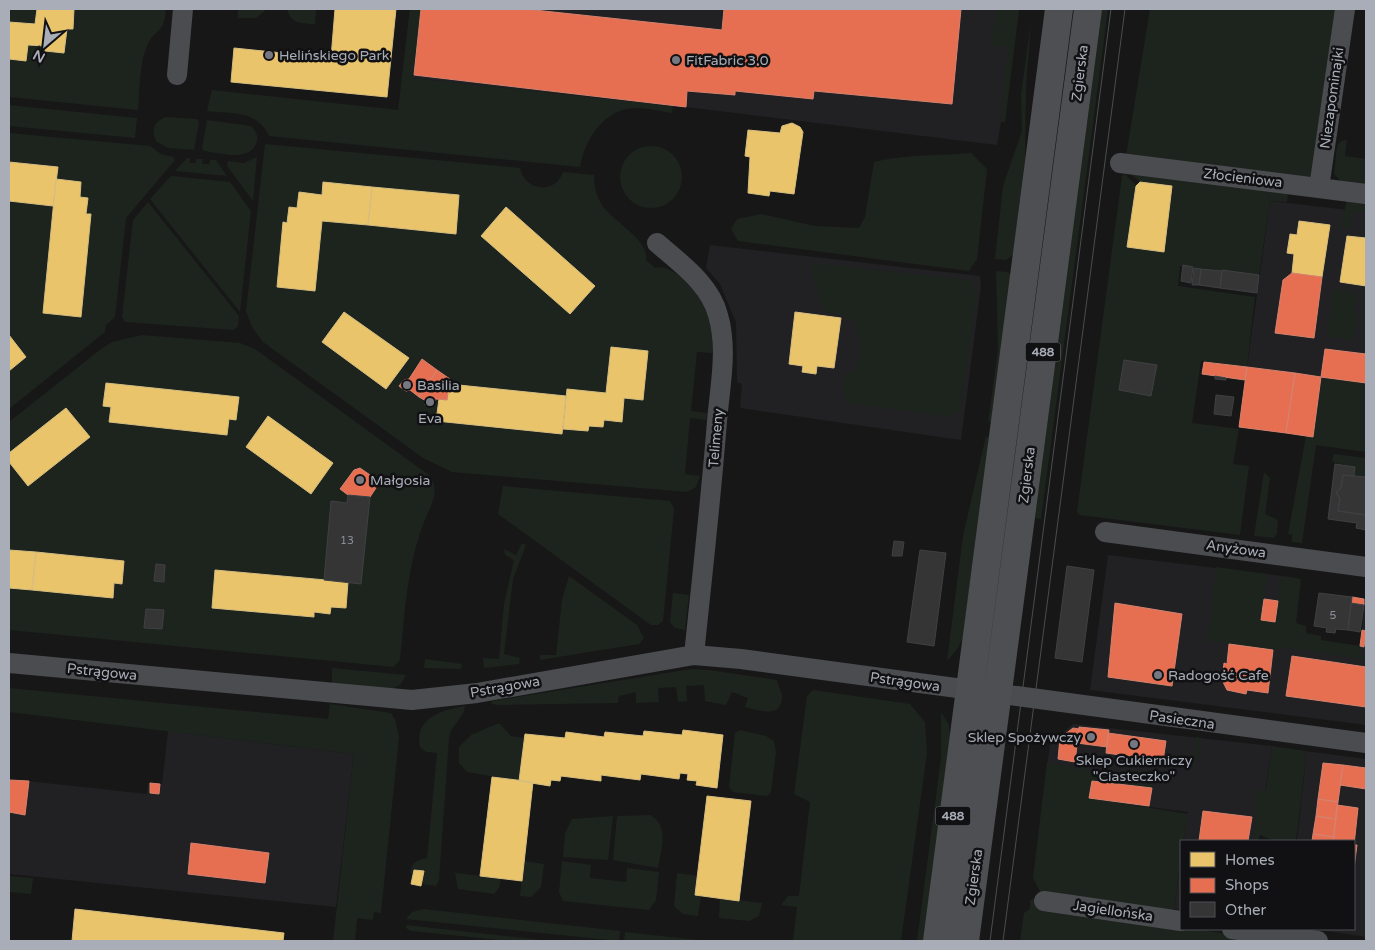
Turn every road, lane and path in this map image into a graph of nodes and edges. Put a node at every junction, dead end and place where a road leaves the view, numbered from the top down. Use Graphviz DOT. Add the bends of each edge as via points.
graph roads {
  1 [pos="183,9"];
  2 [pos="1059,9"];
  3 [pos="1088,9"];
  4 [pos="1345,9"];
  5 [pos="177,75"];
  6 [pos="1120,163"];
  7 [pos="1319,188"];
  8 [pos="1366,194"];
  9 [pos="657,243"];
  10 [pos="1105,532"];
  11 [pos="1366,567"];
  12 [pos="694,655"];
  13 [pos="9,663"];
  14 [pos="969,691"];
  15 [pos="998,695"];
  16 [pos="1366,743"];
  17 [pos="1044,901"];
  18 [pos="1180,921"];
  19 [pos="1239,930"];
  20 [pos="937,941"];
  21 [pos="965,941"];
  22 [pos="1318,941"];
  1 -- 5 [label="street"];
  2 -- 14 [label="main road, Zgierska / 488"];
  3 -- 15 [label="main road, Zgierska / 488"];
  4 -- 7 [label="street, Niezapominajki"];
  6 -- 7 [label="street, Złocieniowa"];
  7 -- 8 [label="street, Złocieniowa"];
  9 -- 12 [label="street, Telimeny" via="708,293 718,313 723,336 713,474"];
  10 -- 11 [label="street, Anyżowa"];
  12 -- 13 [label="street, Pstrągowa" via="476,693 412,700"];
  12 -- 14 [label="street, Pstrągowa"];
  14 -- 15 [label="street, Pstrągowa"];
  14 -- 20 [label="main road, Zgierska / 488"];
  15 -- 16 [label="street, Pasieczna"];
  15 -- 21 [label="main road, Zgierska / 488"];
  17 -- 18 [label="street, Jagiellońska"];
  19 -- 22 [label="street"];
}
